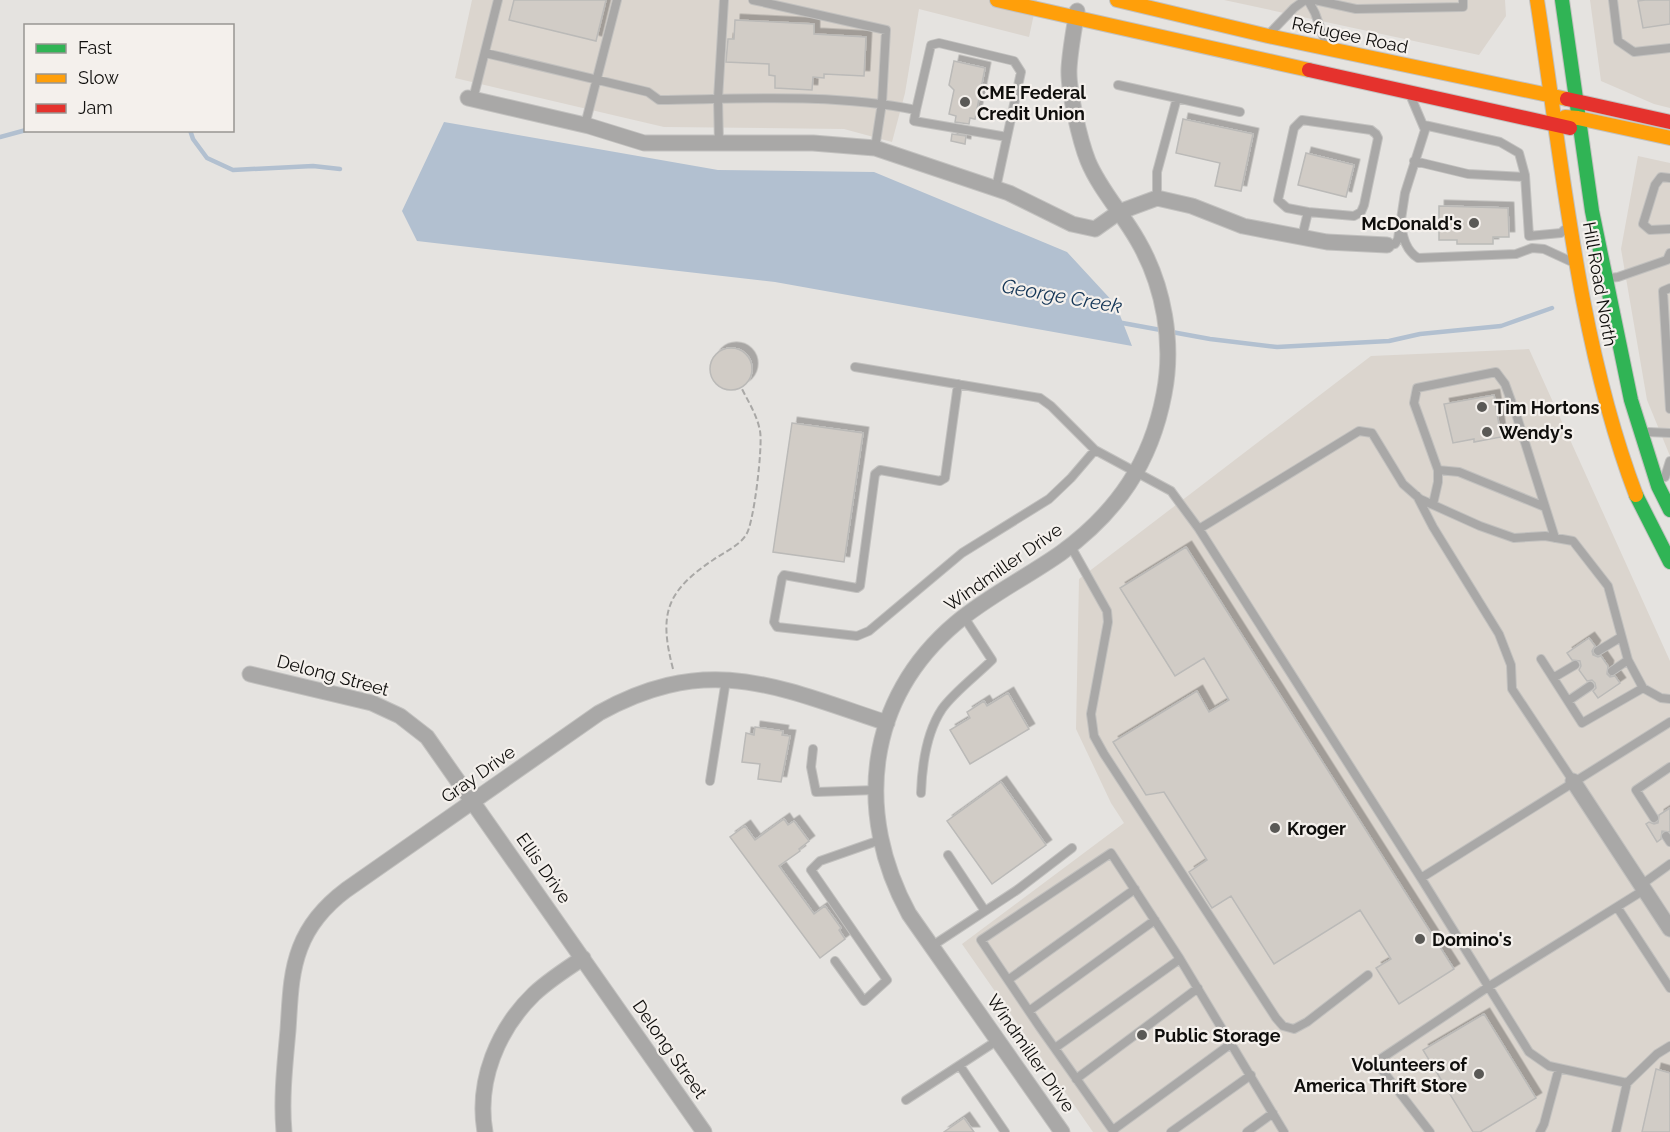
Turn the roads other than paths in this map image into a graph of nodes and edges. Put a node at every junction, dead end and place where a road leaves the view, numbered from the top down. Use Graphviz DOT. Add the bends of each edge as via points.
graph roads {
  1 [pos="498,0"];
  2 [pos="617,0"];
  3 [pos="724,0"];
  4 [pos="753,0"];
  5 [pos="997,0"];
  6 [pos="1117,0"];
  7 [pos="1306,0"];
  8 [pos="1315,0"];
  9 [pos="1463,0"];
  10 [pos="1537,0"];
  11 [pos="1562,0"];
  12 [pos="1613,0"];
  13 [pos="1341,3"];
  14 [pos="1077,9"];
  15 [pos="1268,36"];
  16 [pos="1670,48"];
  17 [pos="1327,49"];
  18 [pos="485,53"];
  19 [pos="1309,71"];
  20 [pos="596,80"];
  21 [pos="1118,85"];
  22 [pos="1409,93"];
  23 [pos="1552,96"];
  24 [pos="470,98"];
  25 [pos="1177,98"];
  26 [pos="718,99"];
  27 [pos="1571,100"];
  28 [pos="882,103"];
  29 [pos="916,110"];
  30 [pos="1240,112"];
  31 [pos="1568,122"];
  32 [pos="1670,122"];
  33 [pos="585,125"];
  34 [pos="1424,125"];
  35 [pos="1007,137"];
  36 [pos="1670,138"];
  37 [pos="719,144"];
  38 [pos="875,148"];
  39 [pos="1670,151"];
  40 [pos="1414,161"];
  41 [pos="1525,177"];
  42 [pos="1670,178"];
  43 [pos="996,188"];
  44 [pos="1157,198"];
  45 [pos="1119,212"];
  46 [pos="1308,212"];
  47 [pos="1400,222"];
  48 [pos="1571,222"];
  49 [pos="1670,229"];
  50 [pos="1302,237"];
  51 [pos="1387,245"];
  52 [pos="1670,253"];
  53 [pos="1579,266"];
  54 [pos="1606,279"];
  55 [pos="1670,288"];
  56 [pos="855,367"];
  57 [pos="958,384"];
  58 [pos="1670,409"];
  59 [pos="1640,430"];
  60 [pos="1670,433"];
  61 [pos="1095,450"];
  62 [pos="1670,461"];
  63 [pos="1438,470"];
  64 [pos="1136,473"];
  65 [pos="1660,490"];
  66 [pos="1417,496"];
  67 [pos="1433,504"];
  68 [pos="1545,507"];
  69 [pos="1670,510"];
  70 [pos="1199,530"];
  71 [pos="1555,538"];
  72 [pos="1070,545"];
  73 [pos="1670,562"];
  74 [pos="964,617"];
  75 [pos="1620,637"];
  76 [pos="1598,651"];
  77 [pos="1541,659"];
  78 [pos="1628,660"];
  79 [pos="1575,664"];
  80 [pos="1612,671"];
  81 [pos="250,674"];
  82 [pos="1553,678"];
  83 [pos="726,680"];
  84 [pos="1590,686"];
  85 [pos="1643,688"];
  86 [pos="1670,699"];
  87 [pos="1568,701"];
  88 [pos="1670,722"];
  89 [pos="887,723"];
  90 [pos="813,749"];
  91 [pos="1670,767"];
  92 [pos="710,781"];
  93 [pos="1573,781"];
  94 [pos="876,790"];
  95 [pos="921,793"];
  96 [pos="473,801"];
  97 [pos="1654,818"];
  98 [pos="880,840"];
  99 [pos="1072,848"];
  100 [pos="948,855"];
  101 [pos="1670,864"];
  102 [pos="1421,878"];
  103 [pos="1642,887"];
  104 [pos="1135,889"];
  105 [pos="1617,907"];
  106 [pos="985,911"];
  107 [pos="1155,920"];
  108 [pos="1670,929"];
  109 [pos="932,946"];
  110 [pos="583,958"];
  111 [pos="1180,959"];
  112 [pos="835,961"];
  113 [pos="1368,975"];
  114 [pos="1008,980"];
  115 [pos="1488,987"];
  116 [pos="1198,988"];
  117 [pos="1670,988"];
  118 [pos="1029,1011"];
  119 [pos="998,1040"];
  120 [pos="1232,1043"];
  121 [pos="1670,1046"];
  122 [pos="1055,1048"];
  123 [pos="960,1066"];
  124 [pos="1559,1068"];
  125 [pos="1251,1075"];
  126 [pos="1076,1078"];
  127 [pos="1627,1083"];
  128 [pos="906,1100"];
  129 [pos="1273,1113"];
  130 [pos="1114,1131"];
  131 [pos="284,1132"];
  132 [pos="485,1132"];
  133 [pos="704,1132"];
  134 [pos="1005,1132"];
  135 [pos="1062,1132"];
  136 [pos="1171,1132"];
  137 [pos="1247,1132"];
  138 [pos="1284,1132"];
  139 [pos="1430,1132"];
  140 [pos="1540,1132"];
  141 [pos="1616,1132"];
  1 -- 18 [label="lane"];
  2 -- 20 [label="lane"];
  3 -- 26 [label="lane"];
  4 -- 28 [label="lane" via="886,30"];
  5 -- 14 [label="main road, Refugee Road"];
  6 -- 15 [label="main road, Refugee Road"];
  7 -- 15 [label="lane"];
  7 -- 17 [label="lane" via="1315,13"];
  8 -- 13 [label="lane"];
  9 -- 13 [label="lane" via="1463,7 1356,9"];
  10 -- 23 [label="main road, Hill Road North"];
  11 -- 27 [label="main road, Hill Road North"];
  12 -- 16 [label="lane" via="1618,41 1634,52"];
  14 -- 19 [label="main road, Refugee Road"];
  14 -- 45 [label="street, Windmiller Drive" via="1069,71 1077,120 1089,162"];
  15 -- 17 [label="main road, Refugee Road"];
  17 -- 23 [label="main road, Refugee Road"];
  18 -- 20 [label="lane"];
  18 -- 24 [label="lane"];
  19 -- 22 [label="main road, Refugee Road"];
  19 -- 31 [label="main road, Refugee Road" via="1330,63 1377,69"];
  20 -- 26 [label="lane" via="648,92 659,100"];
  20 -- 33 [label="lane"];
  21 -- 25 [label="lane"];
  22 -- 31 [label="main road, Refugee Road"];
  22 -- 34 [label="lane"];
  23 -- 27 [label="main road, Refugee Road"];
  23 -- 31 [label="main road, Hill Road North"];
  24 -- 33 [label="street"];
  25 -- 30 [label="lane"];
  25 -- 44 [label="lane" via="1156,172"];
  26 -- 28 [label="lane"];
  26 -- 37 [label="lane"];
  27 -- 31 [label="main road, Hill Road North"];
  27 -- 31 [label="main road"];
  27 -- 32 [label="main road, Refugee Road"];
  28 -- 29 [label="lane"];
  28 -- 38 [label="lane"];
  29 -- 35 [label="lane" via="914,121"];
  29 -- 35 [label="lane" via="931,45 939,43 1014,61 1021,72"];
  31 -- 36 [label="main road, Refugee Road"];
  31 -- 39 [label="main road, Refugee Road"];
  31 -- 48 [label="main road, Hill Road North"];
  31 -- 54 [label="main road, Hill Road North"];
  33 -- 37 [label="street" via="644,143"];
  34 -- 40 [label="lane"];
  34 -- 41 [label="lane" via="1500,142 1520,153"];
  35 -- 43 [label="lane"];
  37 -- 38 [label="street" via="813,143"];
  38 -- 43 [label="street"];
  40 -- 41 [label="lane" via="1468,174"];
  40 -- 47 [label="lane"];
  41 -- 48 [label="lane" via="1529,236 1561,234"];
  42 -- 49 [label="lane" via="1661,177 1655,184 1643,224 1650,230"];
  43 -- 45 [label="street" via="1072,224 1095,229"];
  44 -- 45 [label="street"];
  44 -- 50 [label="street" via="1192,206 1243,226"];
  45 -- 64 [label="street, Windmiller Drive" via="1157,282 1168,341 1164,393 1149,448"];
  46 -- 46 [label="lane" via="1353,216 1361,212 1377,134 1302,120 1297,123 1278,201 1287,208"];
  46 -- 50 [label="lane"];
  47 -- 51 [label="lane" via="1398,239"];
  47 -- 53 [label="lane" via="1410,253 1418,258 1516,254 1532,248 1544,249"];
  48 -- 53 [label="main road, Hill Road North"];
  50 -- 51 [label="street"];
  52 -- 54 [label="lane" via="1667,260"];
  53 -- 73 [label="main road, Hill Road North" via="1597,370 1632,487"];
  54 -- 59 [label="main road, Hill Road North" via="1630,400"];
  55 -- 58 [label="lane" via="1663,291"];
  56 -- 57 [label="lane"];
  57 -- 61 [label="lane" via="1041,398"];
  57 -- 61 [label="lane" via="945,478 940,481 880,470 875,474 860,586 784,575 774,622 777,627 857,636 869,630 962,554 1050,499"];
  59 -- 60 [label="lane"];
  59 -- 65 [label="main road, Hill Road North"];
  61 -- 64 [label="lane"];
  62 -- 65 [label="lane"];
  63 -- 67 [label="lane"];
  63 -- 68 [label="lane" via="1459,472"];
  63 -- 68 [label="lane" via="1414,403 1417,388 1496,372 1505,384 1517,417"];
  64 -- 70 [label="lane" via="1171,491"];
  64 -- 72 [label="street, Windmiller Drive" via="1094,525"];
  65 -- 69 [label="main road, Hill Road North"];
  66 -- 67 [label="lane"];
  66 -- 70 [label="lane" via="1403,484 1372,433 1359,431"];
  66 -- 93 [label="lane" via="1498,634 1511,665 1512,688"];
  67 -- 71 [label="lane" via="1514,538"];
  68 -- 71 [label="lane"];
  70 -- 102 [label="lane"];
  71 -- 75 [label="lane" via="1573,541 1608,586"];
  72 -- 74 [label="street, Windmiller Drive"];
  72 -- 113 [label="lane" via="1107,611 1091,714 1094,736 1276,1018 1283,1026 1294,1029"];
  74 -- 89 [label="street, Windmiller Drive" via="941,637 912,673"];
  74 -- 95 [label="lane" via="992,660 943,707 936,720 922,763"];
  75 -- 76 [label="lane"];
  75 -- 78 [label="lane"];
  77 -- 82 [label="lane"];
  78 -- 80 [label="lane"];
  78 -- 85 [label="lane"];
  79 -- 82 [label="lane"];
  81 -- 96 [label="street, Delong Street" via="372,703 400,716 427,737"];
  82 -- 87 [label="lane"];
  83 -- 89 [label="street, Gray Drive" via="789,690"];
  83 -- 92 [label="lane"];
  83 -- 96 [label="street, Gray Drive" via="697,680 640,693 599,713"];
  84 -- 87 [label="lane"];
  85 -- 86 [label="lane"];
  85 -- 87 [label="lane" via="1582,723"];
  88 -- 93 [label="lane"];
  89 -- 94 [label="street, Windmiller Drive" via="878,758"];
  90 -- 94 [label="lane" via="811,767 816,792"];
  91 -- 97 [label="lane" via="1636,790"];
  93 -- 102 [label="lane"];
  93 -- 103 [label="street"];
  94 -- 98 [label="street, Windmiller Drive"];
  96 -- 110 [label="street, Ellis Drive"];
  96 -- 131 [label="street, Gray Drive" via="340,894 309,929 300,946 291,985"];
  98 -- 109 [label="street, Windmiller Drive" via="898,893"];
  98 -- 112 [label="lane" via="820,861 811,870 887,980 864,1001"];
  99 -- 106 [label="lane"];
  100 -- 106 [label="lane"];
  101 -- 103 [label="lane"];
  102 -- 115 [label="lane"];
  103 -- 105 [label="lane"];
  103 -- 108 [label="street"];
  104 -- 107 [label="lane"];
  104 -- 114 [label="lane"];
  104 -- 114 [label="lane" via="1111,853 981,940"];
  105 -- 115 [label="lane"];
  105 -- 117 [label="lane"];
  106 -- 109 [label="lane"];
  107 -- 111 [label="lane"];
  107 -- 118 [label="lane"];
  109 -- 119 [label="street, Windmiller Drive"];
  110 -- 132 [label="street" via="536,993 506,1028 488,1071"];
  110 -- 133 [label="street, Delong Street"];
  111 -- 116 [label="lane"];
  111 -- 122 [label="lane"];
  114 -- 118 [label="lane"];
  115 -- 124 [label="lane" via="1528,1052"];
  115 -- 139 [label="lane" via="1376,1062"];
  116 -- 120 [label="lane"];
  116 -- 126 [label="lane"];
  118 -- 122 [label="lane"];
  119 -- 123 [label="lane"];
  119 -- 135 [label="street, Windmiller Drive"];
  120 -- 125 [label="lane"];
  120 -- 130 [label="lane"];
  121 -- 127 [label="lane"];
  122 -- 126 [label="lane"];
  123 -- 128 [label="lane"];
  123 -- 134 [label="lane"];
  124 -- 127 [label="lane"];
  124 -- 140 [label="lane"];
  125 -- 129 [label="lane"];
  125 -- 136 [label="lane"];
  126 -- 130 [label="lane"];
  127 -- 141 [label="lane"];
  129 -- 137 [label="lane"];
  129 -- 138 [label="lane"];
}
